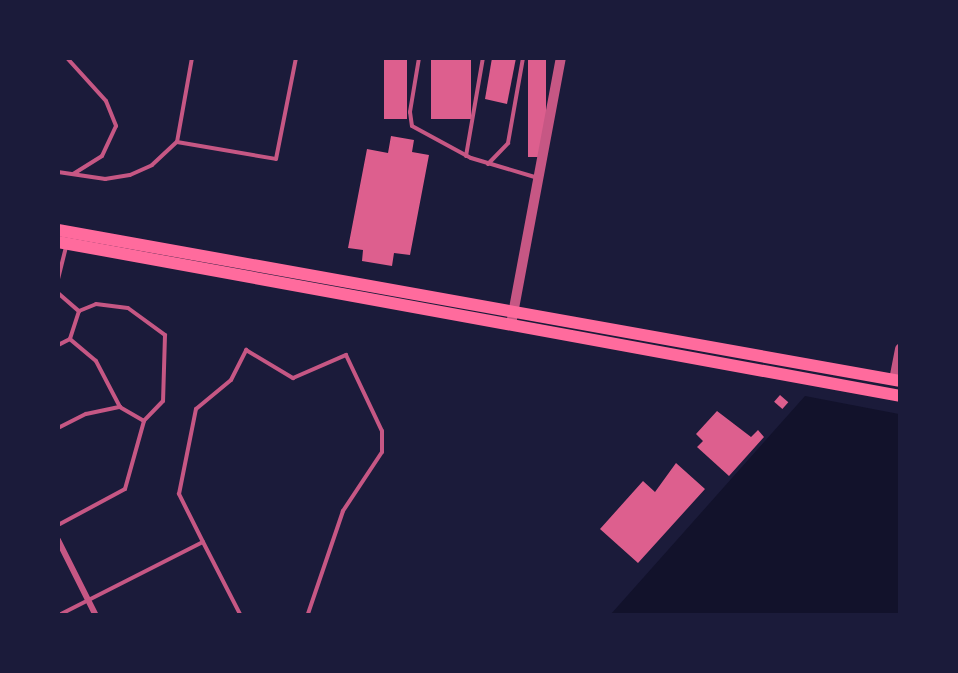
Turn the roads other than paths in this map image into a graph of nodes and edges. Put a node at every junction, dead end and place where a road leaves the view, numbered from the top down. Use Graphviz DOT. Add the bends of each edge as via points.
graph roads {
  1 [pos="67,58"];
  2 [pos="192,58"];
  3 [pos="296,58"];
  4 [pos="419,58"];
  5 [pos="483,58"];
  6 [pos="523,58"];
  7 [pos="561,58"];
  8 [pos="177,142"];
  9 [pos="466,156"];
  10 [pos="488,164"];
  11 [pos="58,172"];
  12 [pos="72,174"];
  13 [pos="539,178"];
  14 [pos="58,230"];
  15 [pos="63,243"];
  16 [pos="58,279"];
  17 [pos="58,293"];
  18 [pos="78,311"];
  19 [pos="512,320"];
  20 [pos="70,339"];
  21 [pos="58,345"];
  22 [pos="900,350"];
  23 [pos="897,381"];
  24 [pos="900,396"];
  25 [pos="120,407"];
  26 [pos="144,421"];
  27 [pos="58,428"];
  28 [pos="58,525"];
  29 [pos="58,540"];
  30 [pos="203,542"];
  31 [pos="88,601"];
  32 [pos="61,615"];
  33 [pos="95,615"];
  34 [pos="240,615"];
  35 [pos="308,615"];
  1 -- 12 [label="lane" via="106,101 116,126 102,156"];
  2 -- 8 [label="lane"];
  3 -- 8 [label="lane" via="276,159"];
  4 -- 9 [label="lane" via="409,120"];
  5 -- 9 [label="lane"];
  6 -- 10 [label="lane" via="508,143"];
  7 -- 13 [label="street"];
  8 -- 12 [label="lane" via="152,165 130,175 105,179"];
  9 -- 10 [label="lane"];
  10 -- 13 [label="lane"];
  11 -- 12 [label="lane"];
  13 -- 19 [label="street"];
  14 -- 19 [label="main road"];
  15 -- 16 [label="lane"];
  15 -- 19 [label="main road"];
  17 -- 18 [label="lane"];
  18 -- 20 [label="lane"];
  18 -- 26 [label="lane" via="96,304 128,308 165,335 163,401"];
  19 -- 23 [label="main road"];
  19 -- 24 [label="main road"];
  20 -- 21 [label="lane"];
  20 -- 25 [label="lane" via="96,361"];
  22 -- 23 [label="street"];
  25 -- 26 [label="lane"];
  25 -- 27 [label="lane" via="86,414"];
  26 -- 28 [label="lane" via="125,489"];
  29 -- 31 [label="street"];
  30 -- 31 [label="lane"];
  30 -- 34 [label="lane"];
  30 -- 35 [label="lane" via="179,494 196,410 231,380 246,350 293,378 346,355 382,430 382,452 343,511"];
  31 -- 32 [label="lane"];
  31 -- 33 [label="street"];
}
